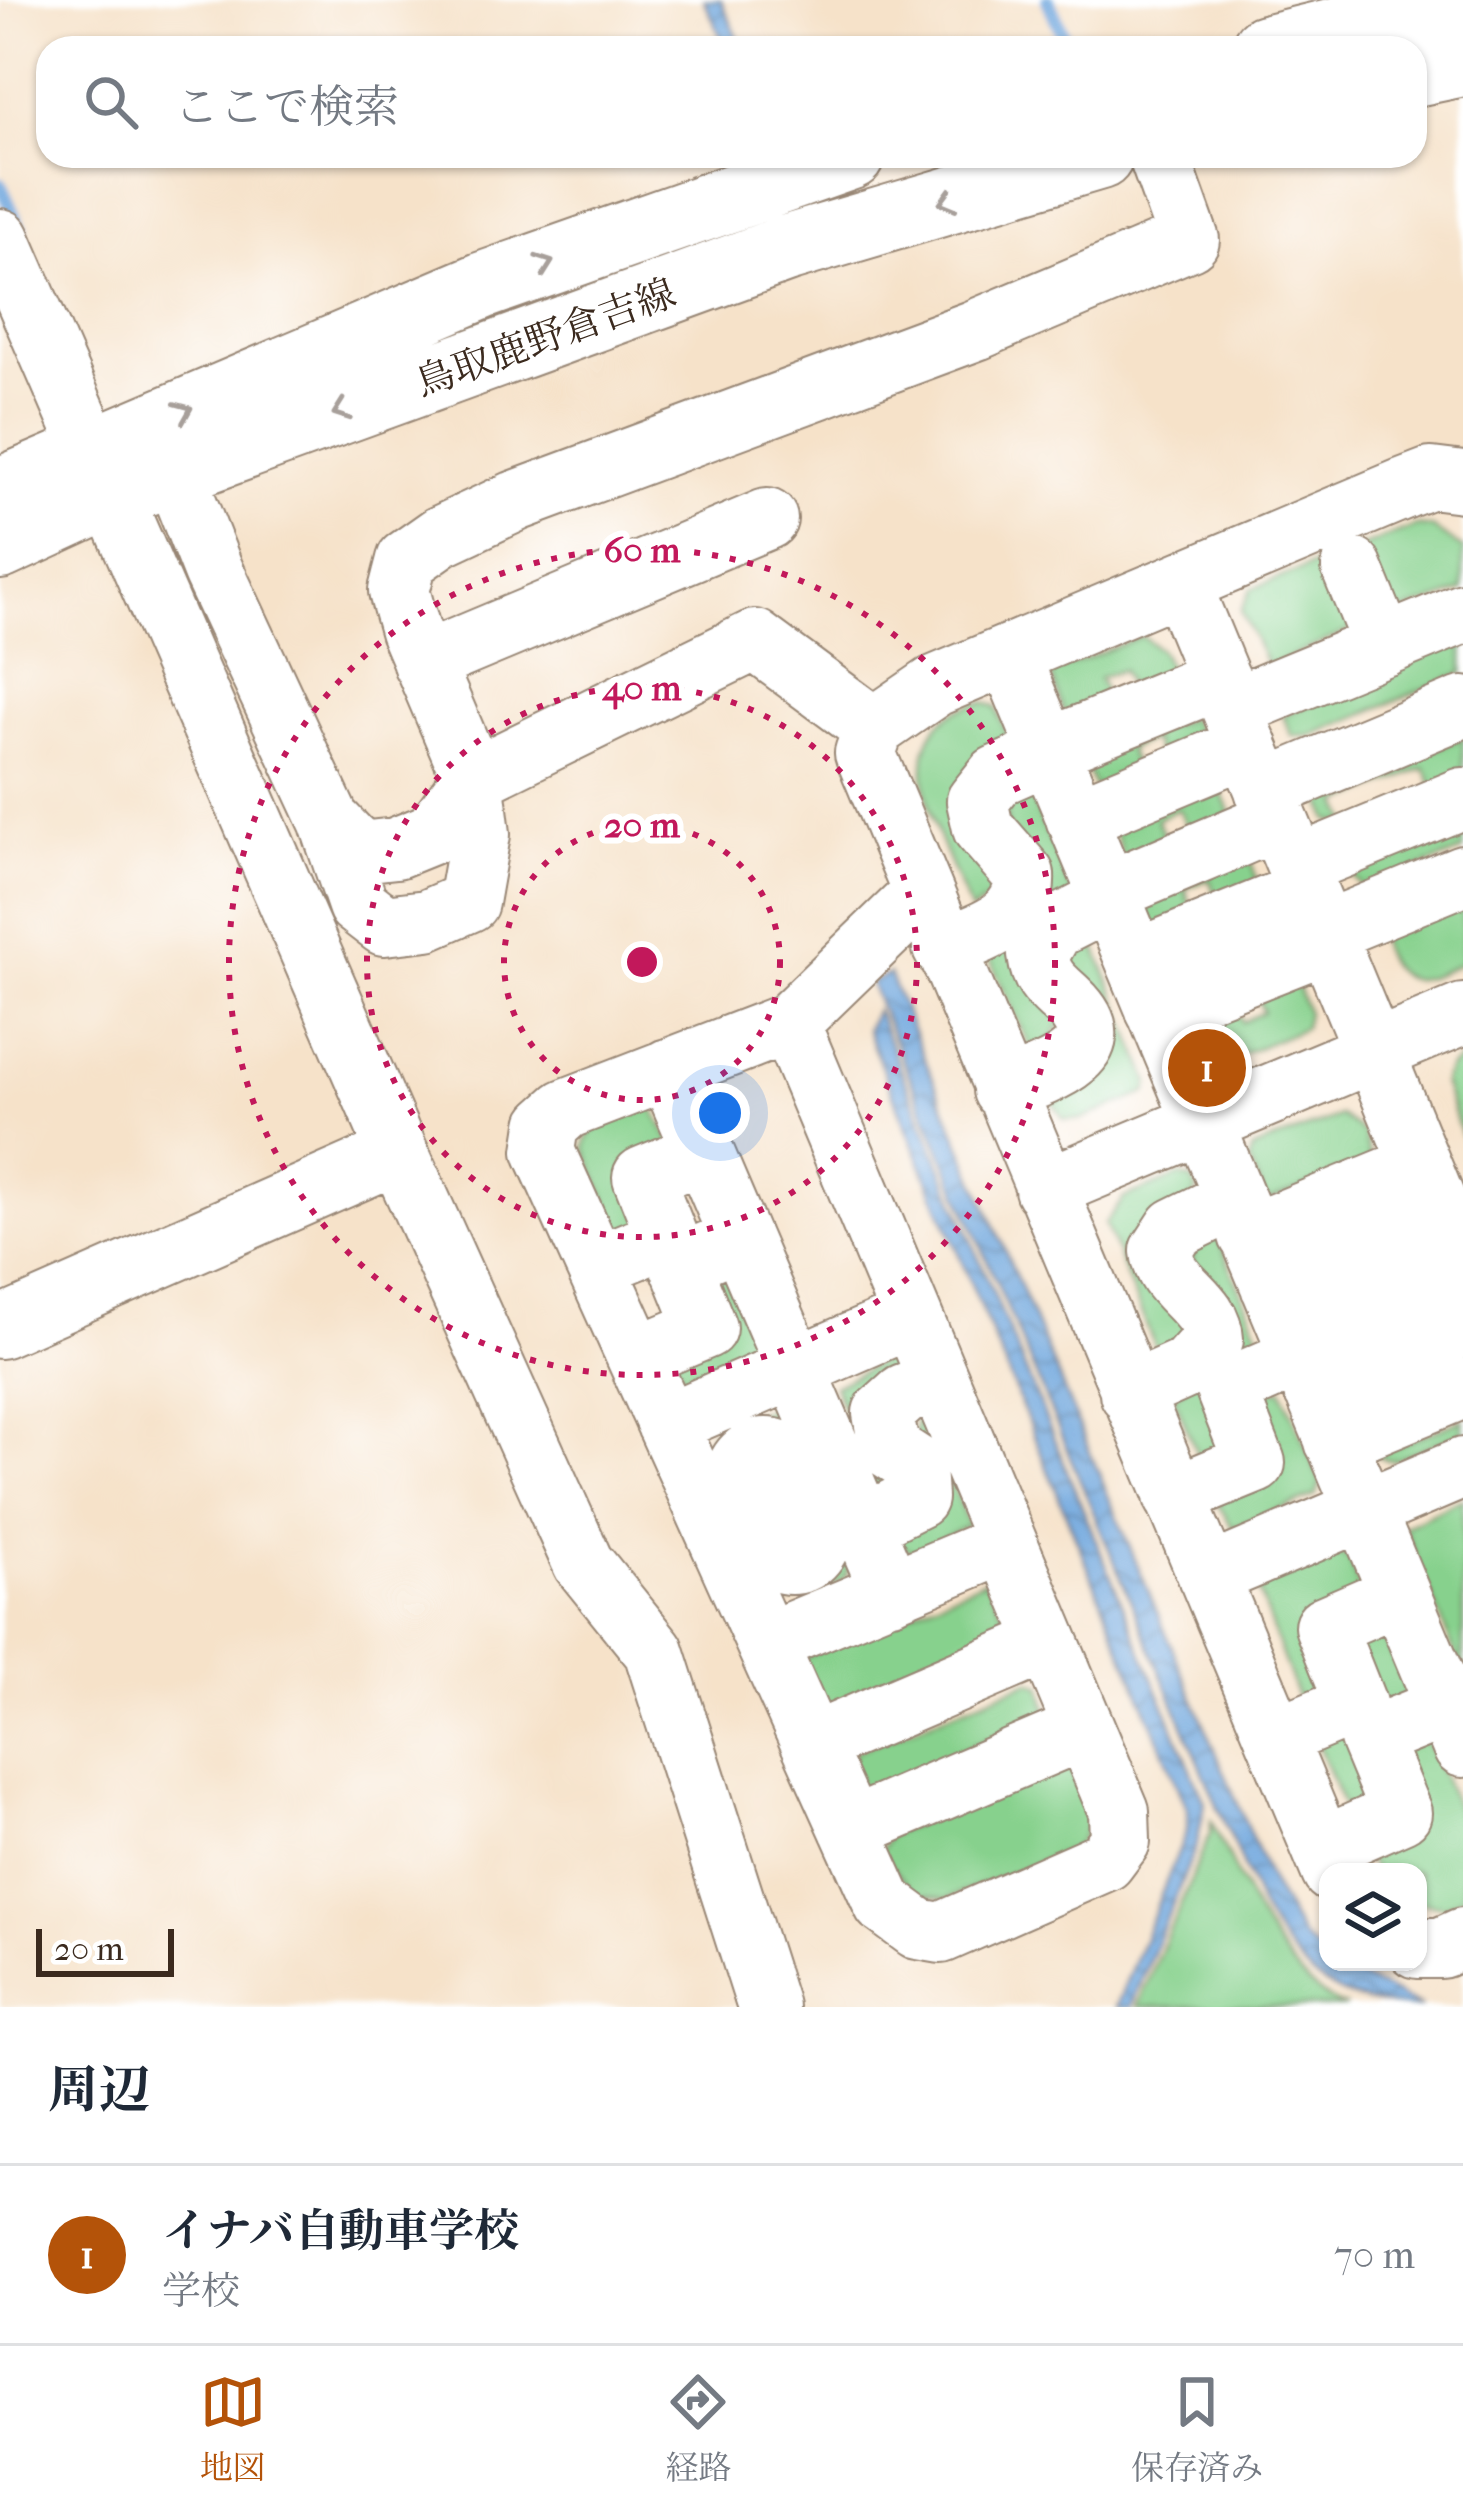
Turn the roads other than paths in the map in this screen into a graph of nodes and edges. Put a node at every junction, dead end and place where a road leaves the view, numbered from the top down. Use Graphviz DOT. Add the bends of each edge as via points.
graph roads {
  1 [pos="1463,0"];
  2 [pos="1314,36"];
  3 [pos="1463,62"];
  4 [pos="1427,70"];
  5 [pos="816,168"];
  6 [pos="1059,168"];
  7 [pos="1163,168"];
  8 [pos="0,239"];
  9 [pos="101,472"];
  10 [pos="174,472"];
  11 [pos="1463,482"];
  12 [pos="0,491"];
  13 [pos="767,519"];
  14 [pos="0,546"];
  15 [pos="1352,568"];
  16 [pos="1180,583"];
  17 [pos="1463,613"];
  18 [pos="1384,646"];
  19 [pos="1009,655"];
  20 [pos="423,662"];
  21 [pos="1463,707"];
  22 [pos="874,728"];
  23 [pos="1048,751"];
  24 [pos="473,778"];
  25 [pos="1463,798"];
  26 [pos="1076,818"];
  27 [pos="1277,819"];
  28 [pos="329,820"];
  29 [pos="1180,843"];
  30 [pos="1463,875"];
  31 [pos="1109,896"];
  32 [pos="932,921"];
  33 [pos="1146,985"];
  34 [pos="1463,1014"];
  35 [pos="789,1023"];
  36 [pos="1373,1052"];
  37 [pos="668,1070"];
  38 [pos="1003,1090"];
  39 [pos="1203,1123"];
  40 [pos="703,1151"];
  41 [pos="398,1153"];
  42 [pos="1045,1190"];
  43 [pos="740,1238"];
  44 [pos="1452,1238"];
  45 [pos="596,1266"];
  46 [pos="912,1317"];
  47 [pos="1285,1320"];
  48 [pos="1463,1326"];
  49 [pos="0,1328"];
  50 [pos="637,1357"];
  51 [pos="796,1368"];
  52 [pos="938,1381"];
  53 [pos="1463,1388"];
  54 [pos="1130,1393"];
  55 [pos="744,1423"];
  56 [pos="667,1424"];
  57 [pos="1463,1468"];
  58 [pos="1174,1496"];
  59 [pos="1364,1510"];
  60 [pos="862,1525"];
  61 [pos="1006,1543"];
  62 [pos="1208,1576"];
  63 [pos="891,1592"];
  64 [pos="1399,1594"];
  65 [pos="827,1618"];
  66 [pos="766,1643"];
  67 [pos="1048,1643"];
  68 [pos="1455,1727"];
  69 [pos="1084,1729"];
  70 [pos="1276,1737"];
  71 [pos="812,1744"];
  72 [pos="850,1829"];
  73 [pos="1327,1860"];
  74 [pos="1463,1938"];
  75 [pos="1427,1948"];
  76 [pos="768,2007"];
  1 -- 2 [label="main road"];
  3 -- 4 [label="main road"];
  9 -- 5 [label="main road, 鳥取鹿野倉吉線, one-way" via="484,285"];
  6 -- 10 [label="main road, 鳥取鹿野倉吉線, one-way" via="785,249"];
  7 -- 20 [label="street" via="1190,240 441,536 407,560 400,591"];
  8 -- 9 [label="street"];
  9 -- 10 [label="main road, 鳥取鹿野倉吉線"];
  9 -- 12 [label="main road, 鳥取鹿野倉吉線"];
  9 -- 14 [label="main road, 鳥取鹿野倉吉線"];
  9 -- 41 [label="street"];
  10 -- 28 [label="street"];
  11 -- 16 [label="street" via="1431,478"];
  13 -- 20 [label="street"];
  15 -- 18 [label="street"];
  16 -- 19 [label="street"];
  16 -- 27 [label="street"];
  17 -- 18 [label="street"];
  18 -- 27 [label="street"];
  19 -- 22 [label="street" via="935,686"];
  19 -- 23 [label="street"];
  20 -- 24 [label="street"];
  21 -- 27 [label="street"];
  22 -- 24 [label="street" via="755,640"];
  22 -- 32 [label="street" via="865,753"];
  23 -- 26 [label="street"];
  23 -- 29 [label="street"];
  23 -- 32 [label="street" via="997,776 977,801 983,829 1024,875 1021,901 996,925"];
  24 -- 28 [label="street" via="433,833 396,848 360,852"];
  24 -- 28 [label="street" via="480,834 468,902 428,920 384,925 358,904"];
  25 -- 27 [label="street"];
  26 -- 29 [label="street"];
  26 -- 31 [label="street"];
  27 -- 29 [label="street"];
  27 -- 29 [label="street"];
  27 -- 29 [label="street"];
  27 -- 30 [label="street"];
  27 -- 36 [label="street"];
  29 -- 31 [label="street"];
  29 -- 33 [label="street"];
  31 -- 33 [label="street"];
  31 -- 38 [label="street" via="1063,922 1038,955 1046,982 1079,1014 1078,1054"];
  32 -- 35 [label="street"];
  32 -- 38 [label="street"];
  33 -- 39 [label="street"];
  34 -- 36 [label="street"];
  35 -- 37 [label="street"];
  35 -- 46 [label="street"];
  36 -- 39 [label="street"];
  36 -- 44 [label="street"];
  37 -- 40 [label="street"];
  37 -- 45 [label="street" via="566,1109 548,1126 544,1151"];
  38 -- 42 [label="street"];
  39 -- 42 [label="street"];
  39 -- 47 [label="street"];
  40 -- 43 [label="street"];
  40 -- 45 [label="street" via="643,1177 667,1237"];
  41 -- 49 [label="street"];
  41 -- 76 [label="street" via="583,1563 654,1651"];
  42 -- 54 [label="street"];
  43 -- 50 [label="street" via="680,1264 706,1328"];
  43 -- 51 [label="street"];
  44 -- 47 [label="street"];
  44 -- 47 [label="street"];
  45 -- 50 [label="street"];
  46 -- 51 [label="street"];
  46 -- 52 [label="street"];
  47 -- 48 [label="street"];
  47 -- 53 [label="street"];
  47 -- 54 [label="street" via="1175,1228 1161,1251 1168,1277 1205,1315 1213,1339 1188,1367"];
  47 -- 58 [label="street" via="1226,1389 1255,1463"];
  47 -- 59 [label="street"];
  50 -- 56 [label="street"];
  51 -- 55 [label="street"];
  51 -- 60 [label="street"];
  52 -- 60 [label="street" via="883,1413 889,1448 915,1466 917,1498"];
  52 -- 61 [label="street"];
  54 -- 58 [label="street"];
  55 -- 56 [label="street"];
  55 -- 65 [label="street" via="795,1470 794,1491 779,1505 806,1508 819,1520 818,1549 803,1563"];
  56 -- 66 [label="street"];
  57 -- 59 [label="street"];
  58 -- 62 [label="street"];
  59 -- 62 [label="street"];
  59 -- 64 [label="street"];
  60 -- 63 [label="street"];
  61 -- 63 [label="street"];
  61 -- 67 [label="street"];
  62 -- 70 [label="street"];
  63 -- 65 [label="street"];
  64 -- 68 [label="street"];
  64 -- 70 [label="street" via="1324,1626 1356,1704"];
  65 -- 66 [label="street"];
  66 -- 71 [label="street"];
  67 -- 69 [label="street"];
  67 -- 71 [label="street"];
  68 -- 73 [label="street" via="1370,1738 1401,1813"];
  69 -- 72 [label="street"];
  69 -- 72 [label="street" via="1118,1811 1120,1841 1105,1861 941,1933 918,1929 884,1904"];
  70 -- 73 [label="street"];
  71 -- 72 [label="street"];
  74 -- 75 [label="street"];
}
